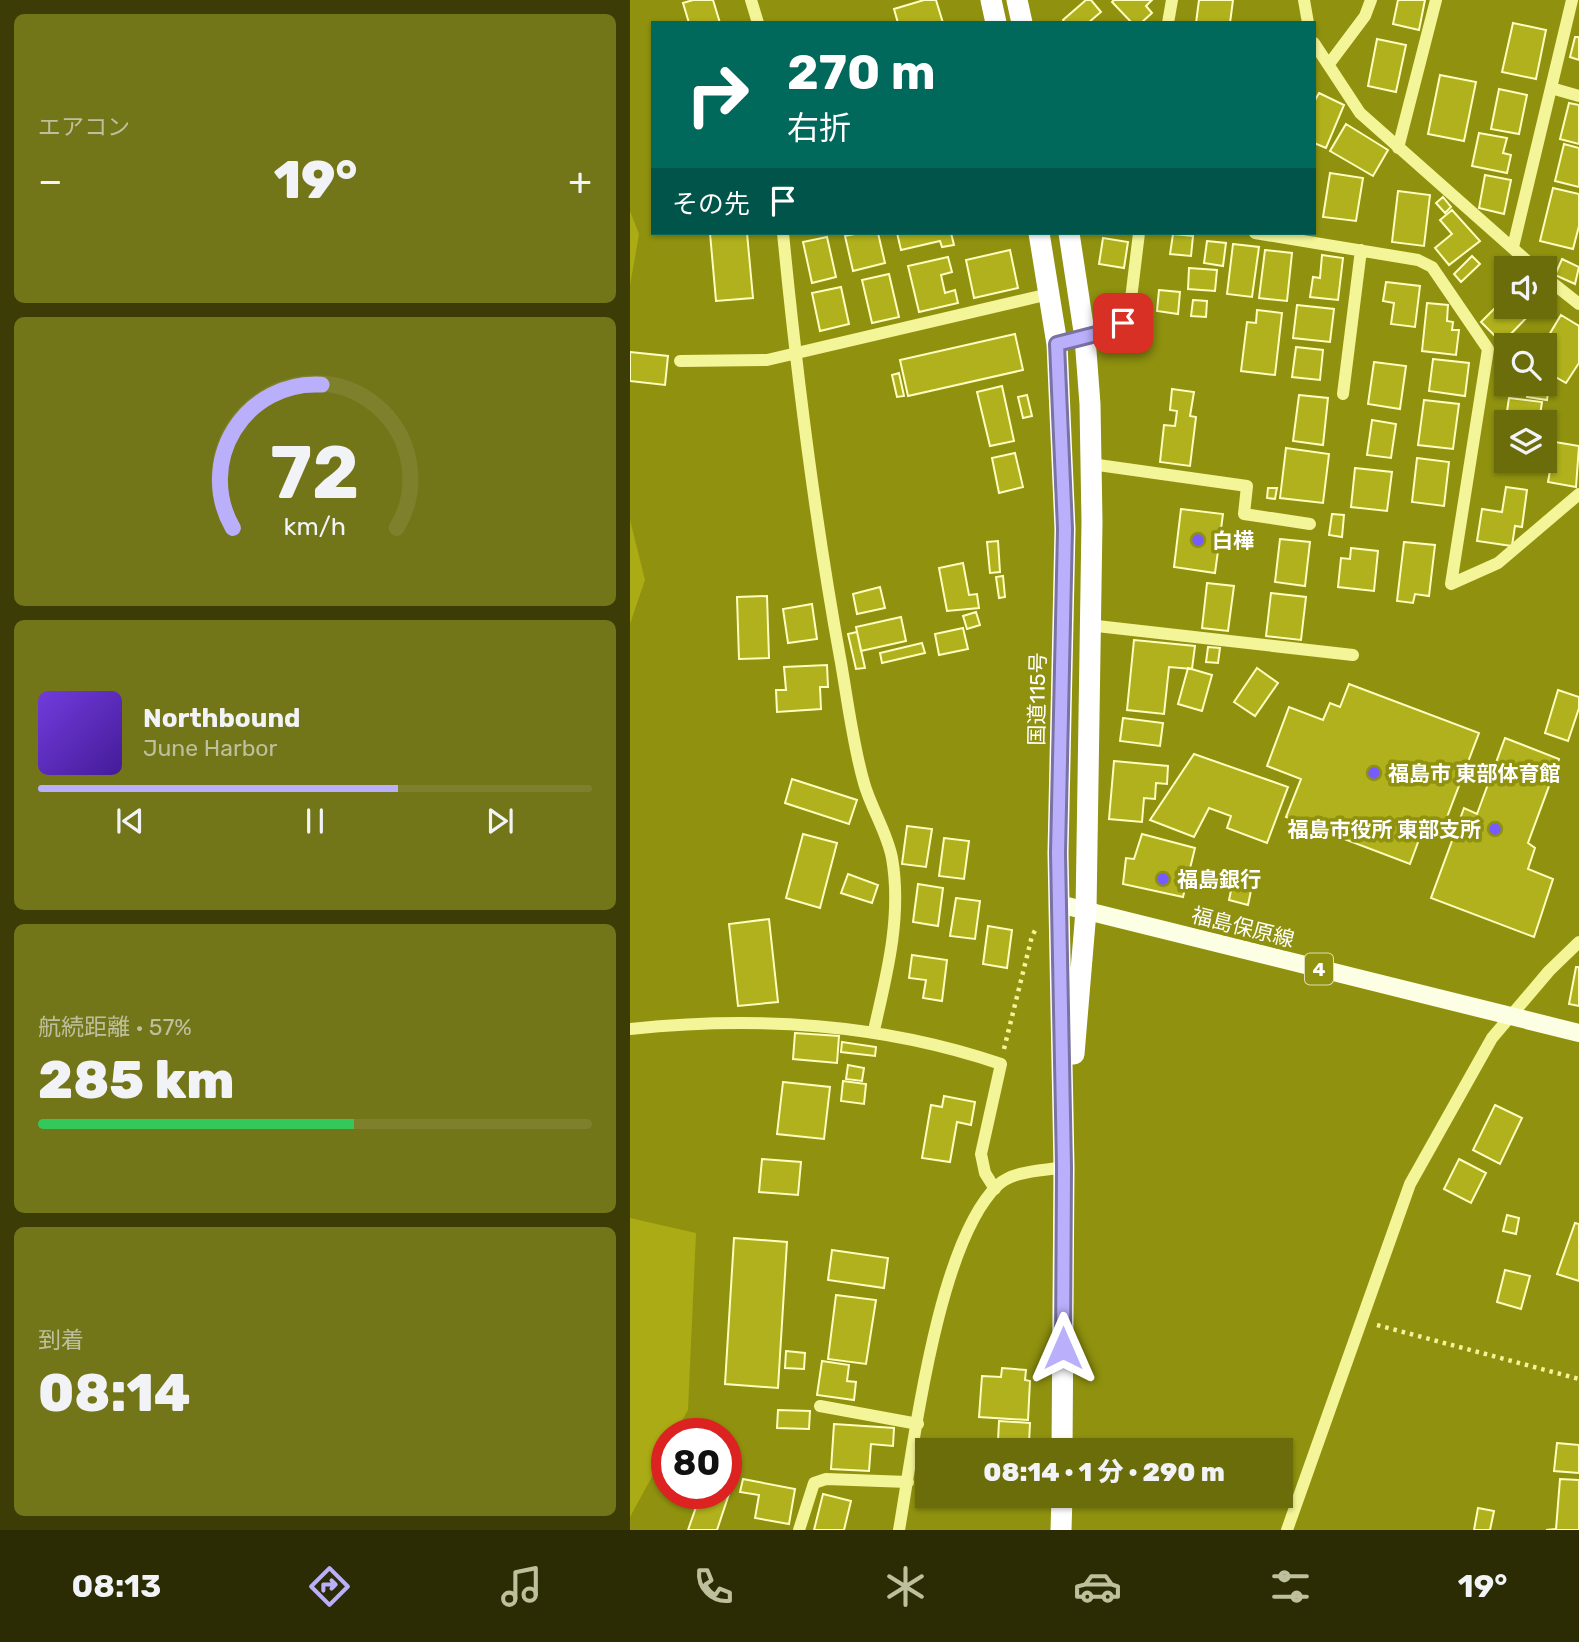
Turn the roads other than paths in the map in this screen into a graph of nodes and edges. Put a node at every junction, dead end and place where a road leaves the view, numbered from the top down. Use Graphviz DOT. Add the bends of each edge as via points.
graph roads {
  1 [pos="751,0"];
  2 [pos="991,0"];
  3 [pos="1017,0"];
  4 [pos="1172,0"];
  5 [pos="1304,0"];
  6 [pos="1371,0"];
  7 [pos="1436,0"];
  8 [pos="1572,0"];
  9 [pos="757,21"];
  10 [pos="996,21"];
  11 [pos="1022,21"];
  12 [pos="1168,21"];
  13 [pos="1308,21"];
  14 [pos="1316,46"];
  15 [pos="1329,64"];
  16 [pos="1551,88"];
  17 [pos="1579,96"];
  18 [pos="1398,148"];
  19 [pos="783,235"];
  20 [pos="1040,235"];
  21 [pos="1069,235"];
  22 [pos="1139,235"];
  23 [pos="1267,235"];
  24 [pos="1513,247"];
  25 [pos="1361,250"];
  26 [pos="1522,256"];
  27 [pos="1557,287"];
  28 [pos="1049,294"];
  29 [pos="1579,304"];
  30 [pos="1085,338"];
  31 [pos="1057,344"];
  32 [pos="795,354"];
  33 [pos="680,361"];
  34 [pos="1343,394"];
  35 [pos="1091,464"];
  36 [pos="1579,494"];
  37 [pos="1310,524"];
  38 [pos="1088,625"];
  39 [pos="1353,655"];
  40 [pos="1059,904"];
  41 [pos="1086,911"];
  42 [pos="1579,942"];
  43 [pos="1507,1017"];
  44 [pos="630,1030"];
  45 [pos="874,1030"];
  46 [pos="1579,1033"];
  47 [pos="1064,1167"];
  48 [pos="995,1189"];
  49 [pos="820,1406"];
  50 [pos="918,1424"];
  51 [pos="1062,1438"];
  52 [pos="908,1482"];
  53 [pos="1062,1508"];
  54 [pos="799,1530"];
  55 [pos="899,1530"];
  56 [pos="1061,1530"];
  57 [pos="1287,1530"];
  1 -- 9 [label="street"];
  2 -- 10 [label="highway"];
  3 -- 11 [label="highway"];
  4 -- 12 [label="street"];
  5 -- 13 [label="street"];
  6 -- 15 [label="street" via="1365,16"];
  7 -- 18 [label="street"];
  8 -- 16 [label="street"];
  14 -- 15 [label="street"];
  15 -- 18 [label="street" via="1360,113"];
  16 -- 17 [label="street"];
  16 -- 24 [label="street"];
  18 -- 24 [label="street"];
  19 -- 32 [label="street"];
  20 -- 28 [label="highway, 国道115号"];
  21 -- 30 [label="highway, 国道115号"];
  22 -- 30 [label="street" via="1130,307 1123,323"];
  23 -- 25 [label="street"];
  24 -- 26 [label="street"];
  25 -- 34 [label="street"];
  25 -- 36 [label="street" via="1418,260 1432,267 1488,349 1451,584 1498,563"];
  27 -- 29 [label="street"];
  28 -- 31 [label="highway, 国道115号"];
  28 -- 32 [label="street"];
  30 -- 31 [label="street"];
  30 -- 35 [label="highway, 国道115号"];
  31 -- 40 [label="highway, 国道115号" via="1065,529"];
  32 -- 33 [label="street" via="767,360"];
  32 -- 45 [label="street" via="820,541 864,784 891,856 892,946"];
  35 -- 37 [label="street" via="1247,486 1244,514"];
  35 -- 38 [label="highway, 国道115号"];
  38 -- 39 [label="street"];
  38 -- 41 [label="highway, 国道115号"];
  40 -- 41 [label="main road, 福島保原線 / 4"];
  40 -- 47 [label="highway, 国道115号"];
  41 -- 43 [label="main road, 福島保原線 / 4"];
  41 -- 47 [label="highway, 国道115号"];
  42 -- 43 [label="street"];
  43 -- 46 [label="main road, 福島保原線 / 4"];
  43 -- 57 [label="street" via="1410,1184"];
  44 -- 45 [label="street" via="669,1024 811,1024"];
  45 -- 48 [label="street" via="1001,1064 981,1154"];
  47 -- 48 [label="street" via="1020,1174"];
  47 -- 51 [label="highway, 国道115号"];
  48 -- 50 [label="street" via="967,1231 948,1280"];
  49 -- 50 [label="street"];
  50 -- 52 [label="street"];
  52 -- 54 [label="street" via="826,1479 814,1483"];
  52 -- 55 [label="street"];
  53 -- 56 [label="highway"];
}
